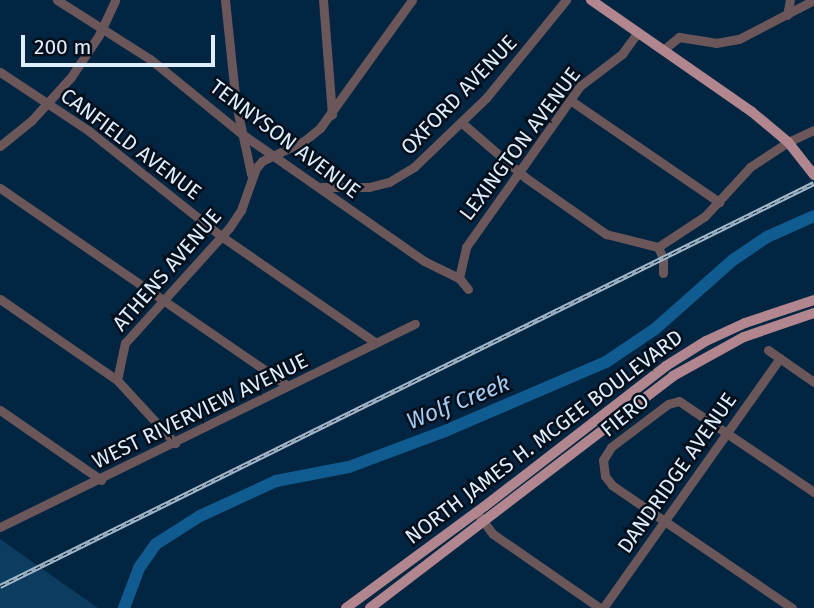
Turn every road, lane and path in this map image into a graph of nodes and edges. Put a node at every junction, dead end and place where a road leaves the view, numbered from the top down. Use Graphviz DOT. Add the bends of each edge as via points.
graph roads {
  1 [pos="57,0"];
  2 [pos="115,0"];
  3 [pos="225,0"];
  4 [pos="323,0"];
  5 [pos="412,0"];
  6 [pos="566,0"];
  7 [pos="590,0"];
  8 [pos="790,0"];
  9 [pos="814,1"];
  10 [pos="787,15"];
  11 [pos="102,27"];
  12 [pos="637,33"];
  13 [pos="663,50"];
  14 [pos="0,72"];
  15 [pos="570,100"];
  16 [pos="48,103"];
  17 [pos="332,115"];
  18 [pos="462,123"];
  19 [pos="814,130"];
  20 [pos="242,134"];
  21 [pos="788,142"];
  22 [pos="0,146"];
  23 [pos="273,155"];
  24 [pos="520,171"];
  25 [pos="814,175"];
  26 [pos="251,176"];
  27 [pos="317,186"];
  28 [pos="0,188"];
  29 [pos="719,202"];
  30 [pos="222,236"];
  31 [pos="658,247"];
  32 [pos="663,273"];
  33 [pos="459,278"];
  34 [pos="468,289"];
  35 [pos="0,299"];
  36 [pos="162,300"];
  37 [pos="814,300"];
  38 [pos="814,313"];
  39 [pos="415,324"];
  40 [pos="376,343"];
  41 [pos="768,350"];
  42 [pos="779,358"];
  43 [pos="117,380"];
  44 [pos="814,382"];
  45 [pos="288,386"];
  46 [pos="0,411"];
  47 [pos="728,432"];
  48 [pos="175,443"];
  49 [pos="101,480"];
  50 [pos="814,492"];
  51 [pos="476,512"];
  52 [pos="664,521"];
  53 [pos="484,522"];
  54 [pos="2,524"];
  55 [pos="346,608"];
  56 [pos="369,608"];
  57 [pos="602,608"];
  58 [pos="792,608"];
  1 -- 11 [label="street, TENNYSON AVENUE"];
  2 -- 11 [label="street"];
  3 -- 20 [label="street"];
  4 -- 17 [label="street"];
  5 -- 17 [label="street, ATHENS AVENUE"];
  6 -- 18 [label="street, OXFORD AVENUE" via="525,54"];
  7 -- 12 [label="main road"];
  8 -- 10 [label="street"];
  9 -- 10 [label="street"];
  10 -- 13 [label="street" via="728,42 679,37"];
  11 -- 16 [label="street" via="71,77"];
  11 -- 20 [label="street, TENNYSON AVENUE"];
  12 -- 13 [label="main road"];
  12 -- 15 [label="street, LEXINGTON AVENUE" via="622,54 593,74"];
  13 -- 21 [label="main road"];
  14 -- 16 [label="street, CANFIELD AVENUE"];
  15 -- 24 [label="street, LEXINGTON AVENUE"];
  15 -- 29 [label="street"];
  16 -- 22 [label="street"];
  16 -- 30 [label="street, CANFIELD AVENUE" via="127,158"];
  17 -- 23 [label="street, ATHENS AVENUE" via="312,136"];
  18 -- 24 [label="street"];
  18 -- 27 [label="street, OXFORD AVENUE" via="414,167 389,182 358,188"];
  19 -- 21 [label="street"];
  20 -- 23 [label="street, TENNYSON AVENUE"];
  20 -- 26 [label="street"];
  21 -- 25 [label="main road"];
  21 -- 29 [label="street" via="750,167"];
  23 -- 26 [label="street, ATHENS AVENUE"];
  23 -- 27 [label="street, TENNYSON AVENUE"];
  24 -- 31 [label="street" via="606,234"];
  24 -- 33 [label="street, LEXINGTON AVENUE" via="466,247"];
  26 -- 30 [label="street, ATHENS AVENUE" via="240,210"];
  27 -- 33 [label="street, TENNYSON AVENUE" via="424,261"];
  28 -- 36 [label="street"];
  29 -- 31 [label="street" via="693,226"];
  30 -- 36 [label="street, ATHENS AVENUE"];
  30 -- 40 [label="street, CANFIELD AVENUE"];
  31 -- 32 [label="street"];
  33 -- 34 [label="street"];
  35 -- 43 [label="street"];
  36 -- 43 [label="street, ATHENS AVENUE" via="125,343"];
  36 -- 45 [label="street"];
  37 -- 51 [label="main road, NORTH JAMES H. MCGEE BOULEVARD" via="746,323 688,352"];
  38 -- 53 [label="main road, NORTH JAMES H. MCGEE BOULEVARD" via="744,337 673,376"];
  39 -- 40 [label="street, WEST RIVERVIEW AVENUE"];
  40 -- 45 [label="street, WEST RIVERVIEW AVENUE"];
  41 -- 42 [label="street"];
  42 -- 44 [label="street"];
  42 -- 47 [label="street, DANDRIDGE AVENUE"];
  43 -- 48 [label="street"];
  45 -- 48 [label="street, WEST RIVERVIEW AVENUE"];
  46 -- 49 [label="street"];
  47 -- 50 [label="street"];
  47 -- 52 [label="street, DANDRIDGE AVENUE"];
  47 -- 52 [label="street, FIERO" via="677,401 611,447 603,465 605,476"];
  48 -- 49 [label="street, WEST RIVERVIEW AVENUE"];
  49 -- 54 [label="street, WEST RIVERVIEW AVENUE"];
  51 -- 53 [label="street"];
  51 -- 55 [label="main road, NORTH JAMES H. MCGEE BOULEVARD"];
  52 -- 57 [label="street, DANDRIDGE AVENUE"];
  52 -- 58 [label="street"];
  53 -- 56 [label="main road, NORTH JAMES H. MCGEE BOULEVARD"];
  53 -- 57 [label="street" via="493,534"];
}
